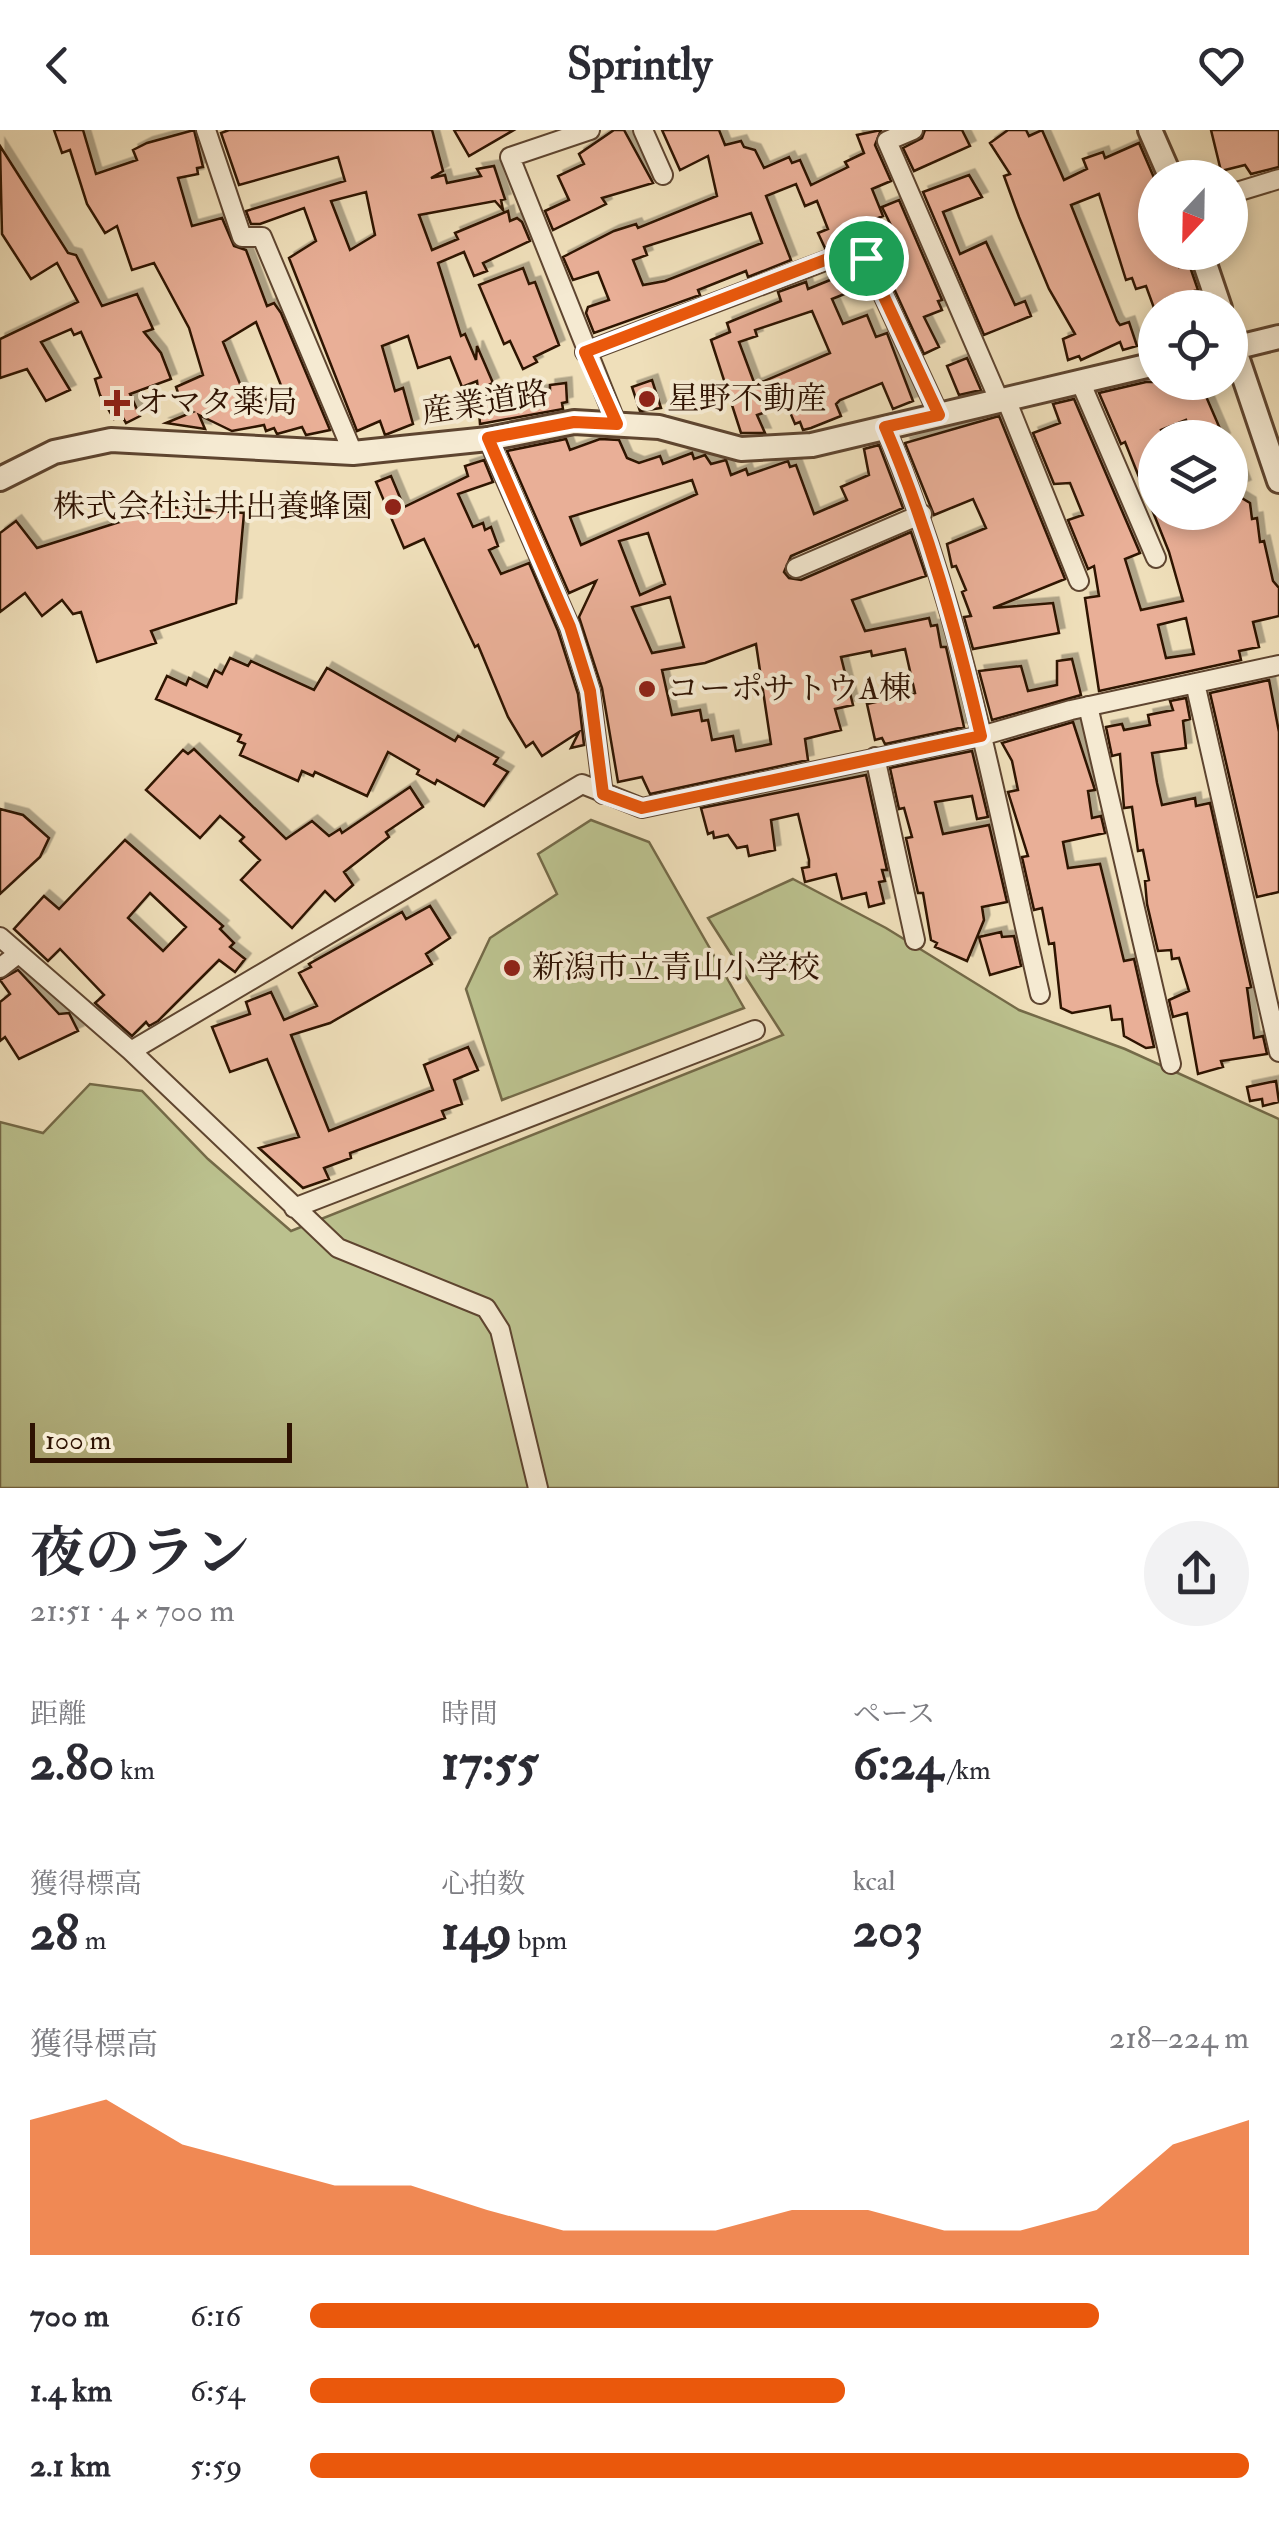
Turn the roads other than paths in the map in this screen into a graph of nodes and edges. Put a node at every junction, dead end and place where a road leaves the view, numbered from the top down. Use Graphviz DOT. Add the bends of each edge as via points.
graph roads {
  1 [pos="206,130"];
  2 [pos="590,130"];
  3 [pos="643,130"];
  4 [pos="913,130"];
  5 [pos="1150,130"];
  6 [pos="1163,160"];
  7 [pos="663,175"];
  8 [pos="1279,180"];
  9 [pos="1248,189"];
  10 [pos="1279,337"];
  11 [pos="1248,342"];
  12 [pos="585,352"];
  13 [pos="1138,368"];
  14 [pos="1080,381"];
  15 [pos="1248,394"];
  16 [pos="1002,400"];
  17 [pos="939,415"];
  18 [pos="617,424"];
  19 [pos="885,427"];
  20 [pos="488,438"];
  21 [pos="353,453"];
  22 [pos="0,479"];
  23 [pos="1279,482"];
  24 [pos="922,514"];
  25 [pos="1156,558"];
  26 [pos="796,568"];
  27 [pos="1080,581"];
  28 [pos="1279,665"];
  29 [pos="1195,683"];
  30 [pos="1088,706"];
  31 [pos="981,736"];
  32 [pos="875,757"];
  33 [pos="603,794"];
  34 [pos="0,937"];
  35 [pos="915,940"];
  36 [pos="18,954"];
  37 [pos="0,968"];
  38 [pos="1040,994"];
  39 [pos="1273,998"];
  40 [pos="755,1030"];
  41 [pos="131,1051"];
  42 [pos="1279,1052"];
  43 [pos="1172,1064"];
  44 [pos="294,1208"];
  45 [pos="538,1488"];
  1 -- 21 [label="street" via="242,237 262,237"];
  2 -- 12 [label="street" via="510,157"];
  3 -- 7 [label="street"];
  4 -- 16 [label="street" via="886,141"];
  5 -- 6 [label="street"];
  8 -- 9 [label="street"];
  10 -- 11 [label="street"];
  12 -- 17 [label="street" via="846,252 866,258"];
  12 -- 18 [label="street"];
  13 -- 14 [label="street, 産業道路"];
  14 -- 16 [label="street, 産業道路"];
  14 -- 25 [label="street"];
  15 -- 23 [label="street"];
  16 -- 17 [label="street, 産業道路"];
  16 -- 27 [label="street"];
  17 -- 19 [label="street, 産業道路"];
  18 -- 19 [label="street, 産業道路" via="659,427 740,449 812,444"];
  18 -- 20 [label="street, 産業道路" via="574,422"];
  19 -- 24 [label="street"];
  20 -- 21 [label="street, 産業道路"];
  20 -- 33 [label="street" via="570,627 585,675"];
  21 -- 22 [label="street, 産業道路" via="112,440 54,452"];
  24 -- 26 [label="street"];
  24 -- 31 [label="street"];
  28 -- 29 [label="street"];
  29 -- 30 [label="street"];
  29 -- 39 [label="street"];
  30 -- 31 [label="street"];
  30 -- 43 [label="street"];
  31 -- 32 [label="street"];
  31 -- 38 [label="street"];
  32 -- 33 [label="street" via="642,808"];
  32 -- 35 [label="street"];
  33 -- 41 [label="street" via="582,784"];
  34 -- 36 [label="street"];
  36 -- 37 [label="street"];
  36 -- 41 [label="street"];
  39 -- 42 [label="street"];
  40 -- 44 [label="street"];
  41 -- 44 [label="street"];
  44 -- 45 [label="street" via="338,1248 486,1308 500,1330"];
}
